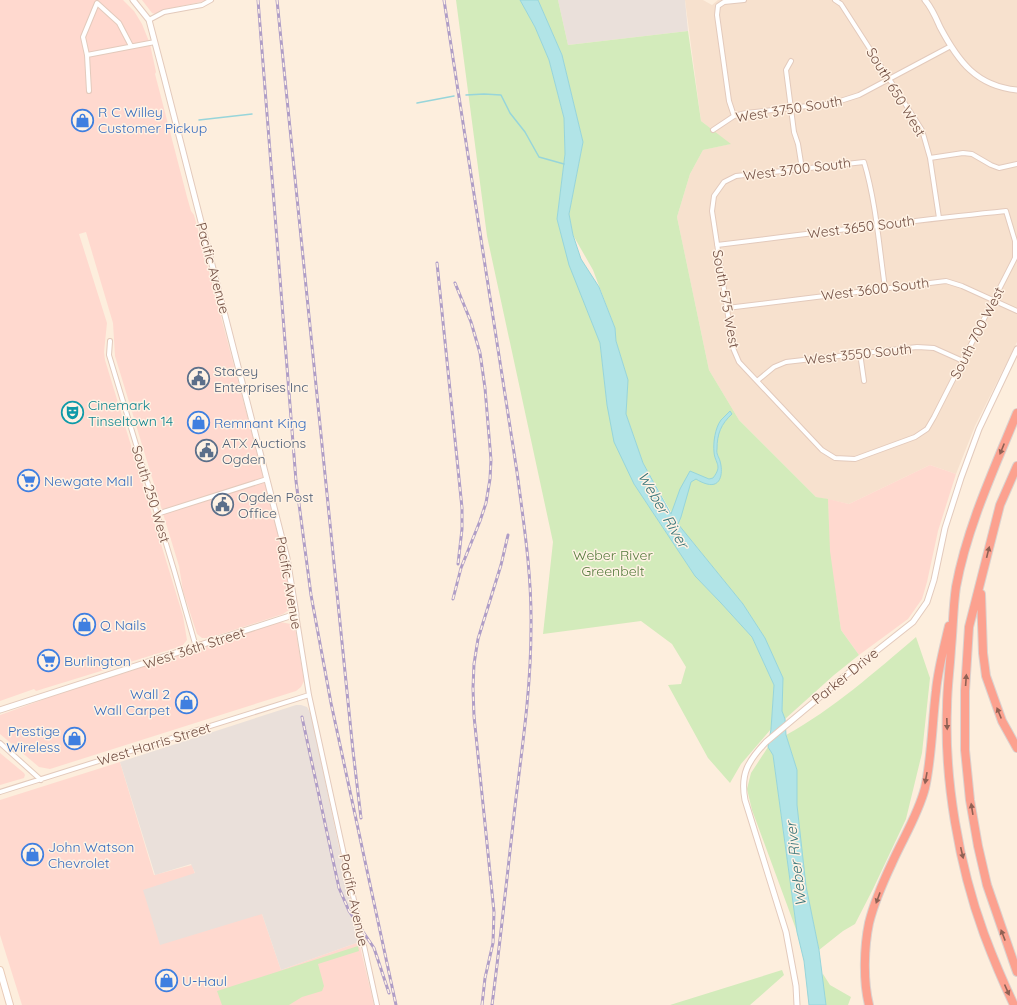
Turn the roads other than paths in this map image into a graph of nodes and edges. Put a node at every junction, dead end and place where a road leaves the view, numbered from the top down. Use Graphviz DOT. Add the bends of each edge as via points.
graph roads {
  1 [pos="133,0"];
  2 [pos="211,0"];
  3 [pos="744,0"];
  4 [pos="835,0"];
  5 [pos="97,1"];
  6 [pos="928,1"];
  7 [pos="149,20"];
  8 [pos="154,42"];
  9 [pos="131,46"];
  10 [pos="951,46"];
  11 [pos="87,55"];
  12 [pos="791,61"];
  13 [pos="890,79"];
  14 [pos="1017,90"];
  15 [pos="89,91"];
  16 [pos="791,108"];
  17 [pos="734,116"];
  18 [pos="713,130"];
  19 [pos="930,158"];
  20 [pos="1017,164"];
  21 [pos="802,169"];
  22 [pos="714,196"];
  23 [pos="1006,211"];
  24 [pos="939,218"];
  25 [pos="876,225"];
  26 [pos="717,245"];
  27 [pos="884,288"];
  28 [pos="993,300"];
  29 [pos="727,308"];
  30 [pos="1017,311"];
  31 [pos="110,341"];
  32 [pos="1017,349"];
  33 [pos="860,353"];
  34 [pos="963,362"];
  35 [pos="757,381"];
  36 [pos="864,381"];
  37 [pos="1017,413"];
  38 [pos="835,458"];
  39 [pos="1017,466"];
  40 [pos="267,479"];
  41 [pos="157,514"];
  42 [pos="980,584"];
  43 [pos="956,588"];
  44 [pos="296,614"];
  45 [pos="196,647"];
  46 [pos="308,695"];
  47 [pos="0,710"];
  48 [pos="0,743"];
  49 [pos="1017,748"];
  50 [pos="41,780"];
  51 [pos="0,792"];
  52 [pos="0,970"];
  53 [pos="1017,972"];
  54 [pos="10,1005"];
  55 [pos="377,1005"];
  56 [pos="797,1005"];
  57 [pos="869,1005"];
  58 [pos="1014,1005"];
  1 -- 7 [label="street"];
  2 -- 7 [label="street" via="202,5 164,12"];
  3 -- 17 [label="street" via="724,2 718,6 717,15 729,101"];
  4 -- 13 [label="street, South 650 West" via="841,4"];
  5 -- 9 [label="street" via="120,23"];
  5 -- 11 [label="street" via="83,38"];
  6 -- 10 [label="street"];
  7 -- 8 [label="street, Pacific Avenue"];
  8 -- 9 [label="street"];
  8 -- 40 [label="street, Pacific Avenue"];
  9 -- 11 [label="street"];
  10 -- 13 [label="street, West 3750 South"];
  10 -- 14 [label="street" via="961,61 990,84"];
  11 -- 15 [label="street"];
  12 -- 16 [label="street" via="786,70"];
  13 -- 16 [label="street, West 3750 South" via="859,96"];
  13 -- 19 [label="street, South 650 West" via="922,130"];
  16 -- 17 [label="street, West 3750 South"];
  16 -- 21 [label="street"];
  17 -- 18 [label="street, West 3750 South"];
  19 -- 20 [label="street" via="963,153 972,154 999,168"];
  19 -- 24 [label="street, South 650 West"];
  21 -- 22 [label="street, West 3700 South" via="736,176 724,182"];
  21 -- 25 [label="street, West 3700 South" via="864,162 871,184"];
  22 -- 26 [label="street, South 575 West" via="712,212"];
  23 -- 24 [label="street, West 3650 South"];
  23 -- 28 [label="street, South 700 West" via="1015,241 1015,258"];
  24 -- 25 [label="street, West 3650 South"];
  25 -- 26 [label="street, West 3650 South"];
  25 -- 27 [label="street"];
  26 -- 29 [label="street, South 575 West"];
  27 -- 28 [label="street, West 3600 South" via="946,281"];
  27 -- 29 [label="street, West 3600 South"];
  28 -- 30 [label="street, West 3600 South"];
  28 -- 34 [label="street, South 700 West"];
  29 -- 35 [label="street, South 575 West" via="733,348 739,362"];
  31 -- 41 [label="street, South 250 West" via="109,356"];
  32 -- 56 [label="street, Parker Drive" via="979,429 960,478 945,528 928,602 913,622 766,742 747,768 743,790 747,811 786,932"];
  33 -- 34 [label="street, West 3550 South" via="917,346 934,348"];
  33 -- 35 [label="street, West 3550 South" via="786,362 774,367"];
  33 -- 36 [label="street"];
  34 -- 38 [label="street, South 700 West" via="927,429 915,437 855,459"];
  35 -- 38 [label="street, South 575 West" via="822,450"];
  37 -- 43 [label="highway, one-way" via="965,550"];
  42 -- 39 [label="highway, one-way" via="1000,505"];
  40 -- 41 [label="street"];
  40 -- 44 [label="street, Pacific Avenue" via="287,558"];
  41 -- 45 [label="street, South 250 West"];
  49 -- 42 [label="highway, one-way" via="1002,721 986,676"];
  53 -- 42 [label="highway, one-way" via="987,886 970,800 965,750 965,691 970,627"];
  43 -- 57 [label="highway, one-way" via="936,691 925,789 892,863 869,924 866,948"];
  43 -- 58 [label="highway, one-way" via="947,708 952,795 970,887 984,933"];
  44 -- 45 [label="street, West 36th Street"];
  44 -- 46 [label="street, Pacific Avenue"];
  45 -- 47 [label="street, West 36th Street"];
  46 -- 50 [label="street, West Harris Street"];
  46 -- 55 [label="street, Pacific Avenue"];
  48 -- 50 [label="street"];
  50 -- 51 [label="street, West Harris Street"];
  52 -- 54 [label="main road"];
}
